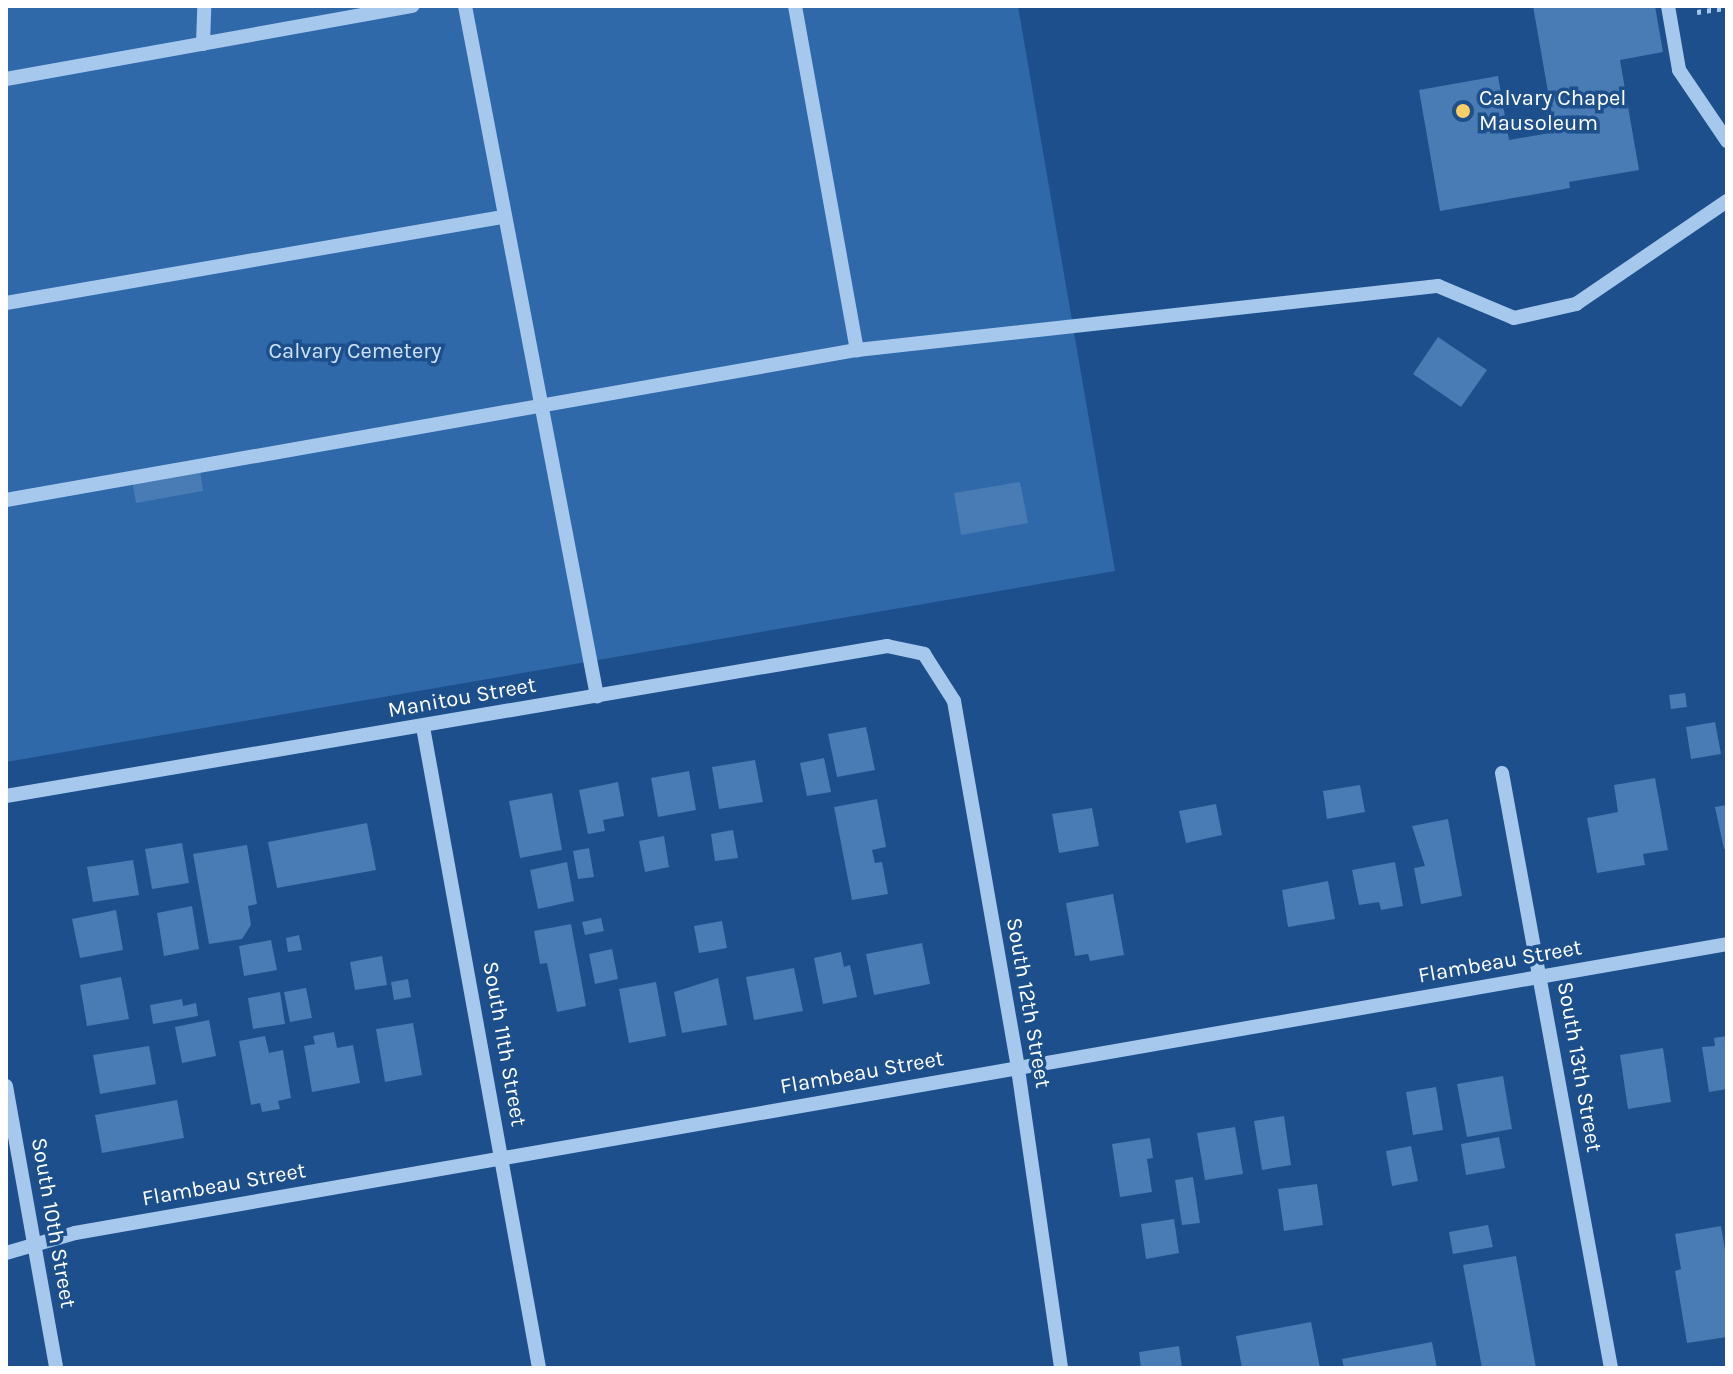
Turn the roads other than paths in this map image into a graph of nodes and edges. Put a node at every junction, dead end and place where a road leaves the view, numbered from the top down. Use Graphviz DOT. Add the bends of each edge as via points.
graph roads {
  1 [pos="204,6"];
  2 [pos="412,6"];
  3 [pos="465,6"];
  4 [pos="795,6"];
  5 [pos="1668,6"];
  6 [pos="203,44"];
  7 [pos="6,79"];
  8 [pos="1727,141"];
  9 [pos="1727,201"];
  10 [pos="502,217"];
  11 [pos="6,303"];
  12 [pos="857,350"];
  13 [pos="538,406"];
  14 [pos="6,500"];
  15 [pos="924,654"];
  16 [pos="597,696"];
  17 [pos="423,727"];
  18 [pos="1502,773"];
  19 [pos="6,796"];
  20 [pos="1727,944"];
  21 [pos="1541,978"];
  22 [pos="1018,1069"];
  23 [pos="6,1086"];
  24 [pos="502,1159"];
  25 [pos="35,1245"];
  26 [pos="6,1253"];
  27 [pos="56,1368"];
  28 [pos="539,1368"];
  29 [pos="1061,1368"];
  30 [pos="1611,1368"];
  1 -- 6 [label="street"];
  2 -- 6 [label="street"];
  3 -- 10 [label="street"];
  4 -- 12 [label="street"];
  5 -- 8 [label="street" via="1679,70"];
  6 -- 7 [label="street"];
  9 -- 12 [label="street" via="1576,304 1514,318 1438,286"];
  10 -- 11 [label="street"];
  10 -- 13 [label="street"];
  12 -- 13 [label="street"];
  13 -- 14 [label="street"];
  13 -- 16 [label="street"];
  15 -- 16 [label="street, Manitou Street" via="887,646"];
  15 -- 22 [label="street, South 12th Street" via="954,701"];
  16 -- 17 [label="street, Manitou Street"];
  17 -- 19 [label="street, Manitou Street"];
  17 -- 24 [label="street, South 11th Street"];
  18 -- 21 [label="street, South 13th Street"];
  20 -- 21 [label="street, Flambeau Street"];
  21 -- 22 [label="street, Flambeau Street"];
  21 -- 30 [label="street, South 13th Street"];
  22 -- 24 [label="street, Flambeau Street"];
  22 -- 29 [label="street, South 12th Street"];
  23 -- 25 [label="street, South 10th Street"];
  24 -- 25 [label="street, Flambeau Street" via="75,1233"];
  24 -- 28 [label="street, South 11th Street"];
  25 -- 26 [label="street, Flambeau Street"];
  25 -- 27 [label="street, South 10th Street"];
}
